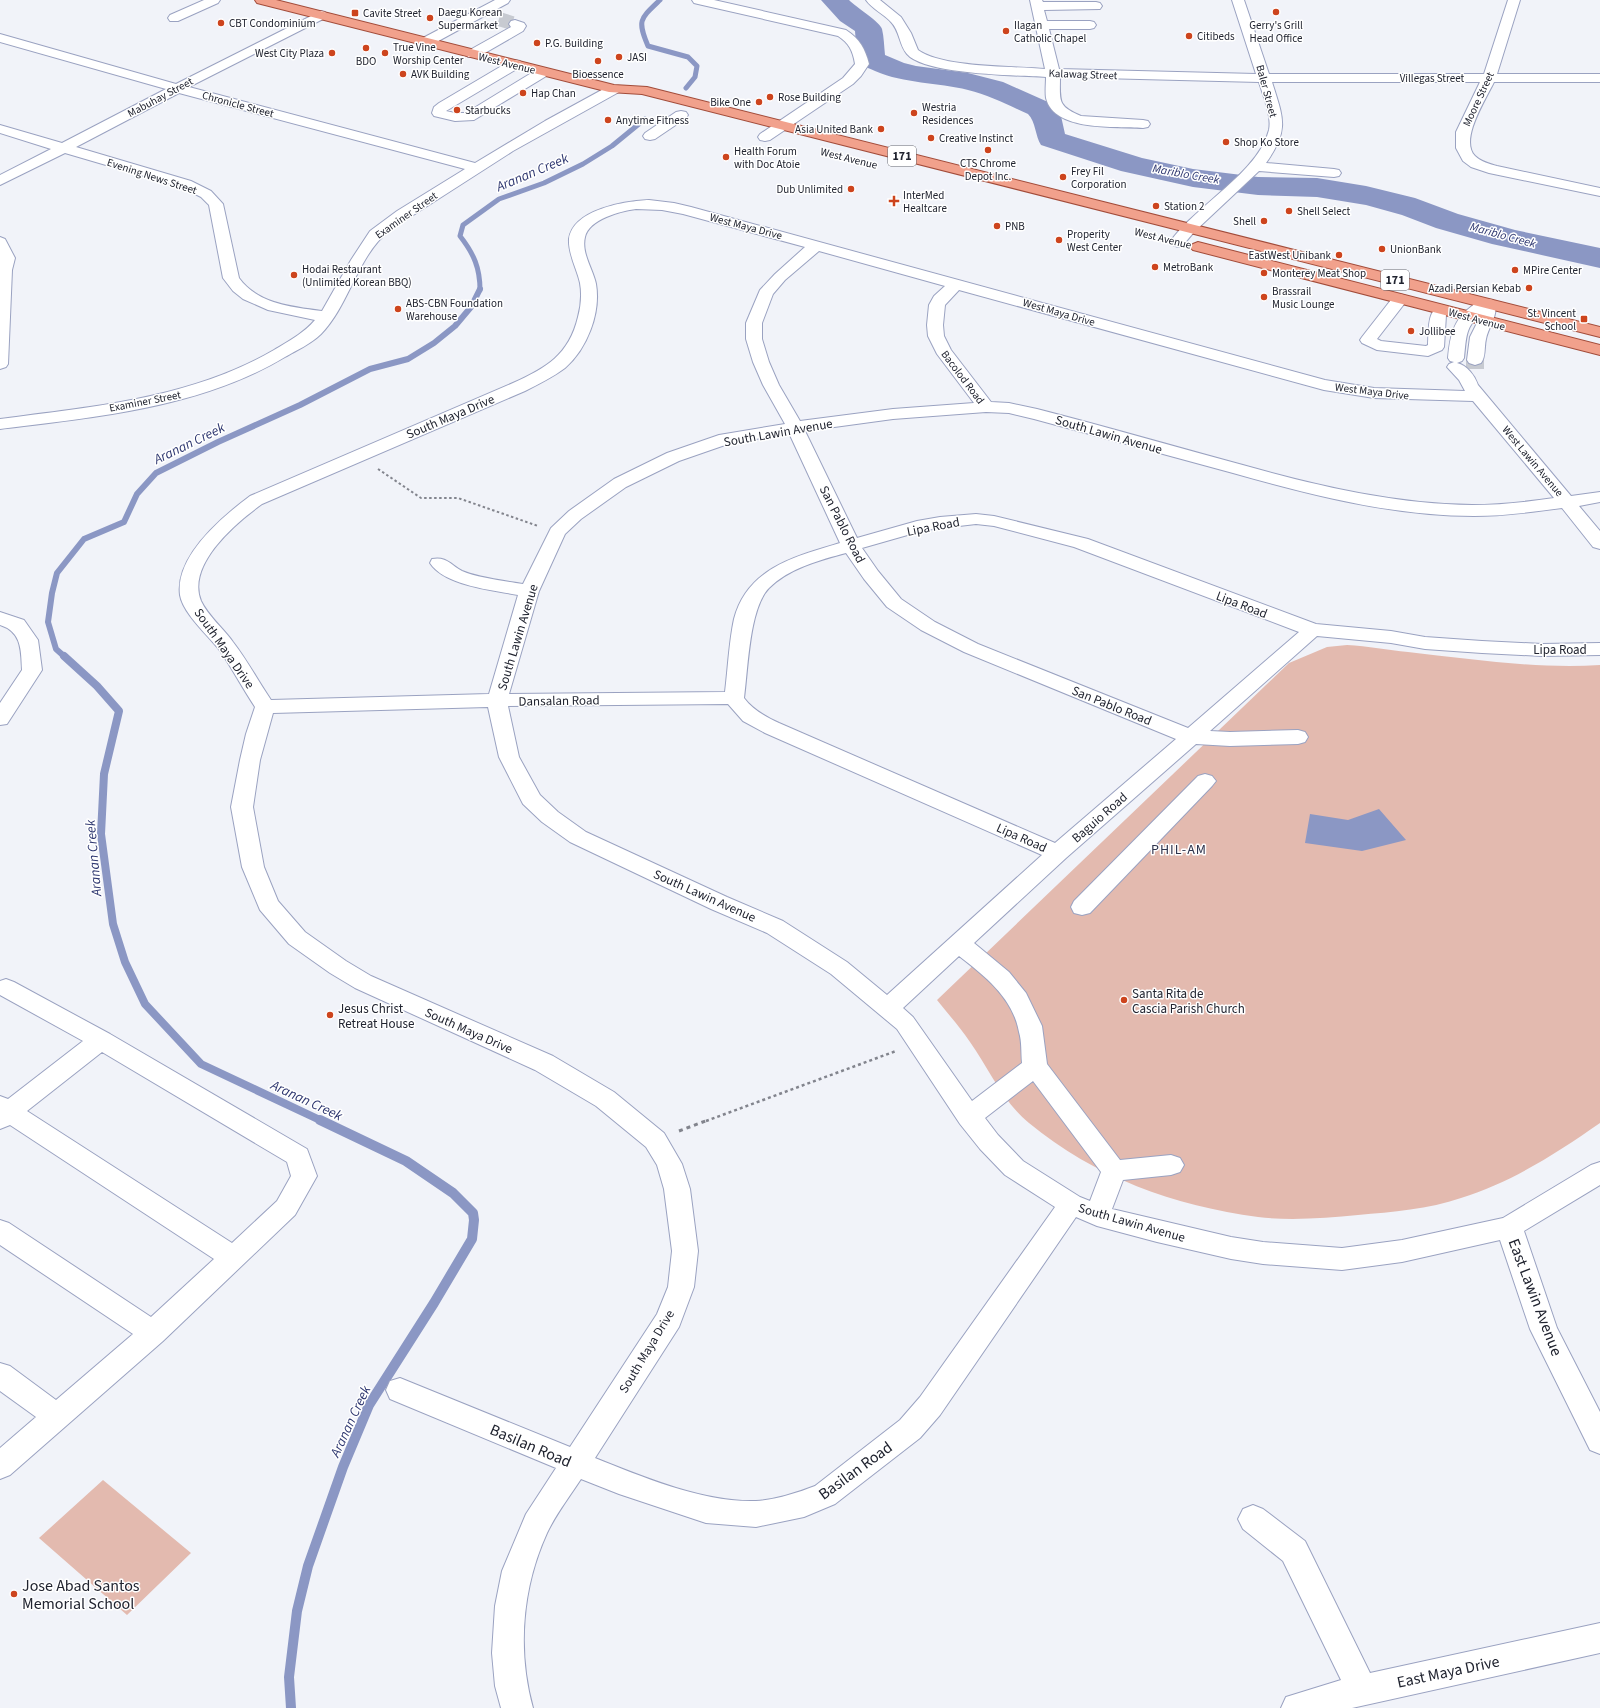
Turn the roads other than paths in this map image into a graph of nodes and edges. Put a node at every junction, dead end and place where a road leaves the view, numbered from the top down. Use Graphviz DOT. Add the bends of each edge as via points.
graph roads {
  1 [pos="214,0"];
  2 [pos="263,0"];
  3 [pos="504,0"];
  4 [pos="698,0"];
  5 [pos="872,0"];
  6 [pos="1238,0"];
  7 [pos="1514,0"];
  8 [pos="1037,3"];
  9 [pos="1096,6"];
  10 [pos="478,14"];
  11 [pos="321,15"];
  12 [pos="174,18"];
  13 [pos="492,18"];
  14 [pos="515,24"];
  15 [pos="1042,25"];
  16 [pos="1090,26"];
  17 [pos="0,38"];
  18 [pos="426,42"];
  19 [pos="473,54"];
  20 [pos="515,64"];
  21 [pos="543,72"];
  22 [pos="1053,73"];
  23 [pos="1264,78"];
  24 [pos="1489,78"];
  25 [pos="1600,78"];
  26 [pos="177,88"];
  27 [pos="614,89"];
  28 [pos="638,103"];
  29 [pos="666,111"];
  30 [pos="681,115"];
  31 [pos="696,119"];
  32 [pos="1143,124"];
  33 [pos="782,125"];
  34 [pos="0,129"];
  35 [pos="750,133"];
  36 [pos="650,136"];
  37 [pos="765,137"];
  38 [pos="780,141"];
  39 [pos="63,148"];
  40 [pos="1256,166"];
  41 [pos="476,168"];
  42 [pos="1334,173"];
  43 [pos="0,181"];
  44 [pos="1600,192"];
  45 [pos="643,204"];
  46 [pos="1189,229"];
  47 [pos="1162,238"];
  48 [pos="0,242"];
  49 [pos="1178,242"];
  50 [pos="816,245"];
  51 [pos="2,269"];
  52 [pos="956,284"];
  53 [pos="1400,299"];
  54 [pos="1487,303"];
  55 [pos="1442,310"];
  56 [pos="1467,316"];
  57 [pos="327,317"];
  58 [pos="1486,321"];
  59 [pos="1600,332"];
  60 [pos="1600,350"];
  61 [pos="0,364"];
  62 [pos="1466,366"];
  63 [pos="1478,396"];
  64 [pos="986,407"];
  65 [pos="0,424"];
  66 [pos="795,427"];
  67 [pos="1600,497"];
  68 [pos="1567,502"];
  69 [pos="1600,543"];
  70 [pos="851,546"];
  71 [pos="439,562"];
  72 [pos="529,591"];
  73 [pos="0,618"];
  74 [pos="1313,630"];
  75 [pos="1600,649"];
  76 [pos="734,698"];
  77 [pos="497,700"];
  78 [pos="265,707"];
  79 [pos="0,719"];
  80 [pos="1191,737"];
  81 [pos="1298,737"];
  82 [pos="1205,781"];
  83 [pos="1058,853"];
  84 [pos="1082,907"];
  85 [pos="958,943"];
  86 [pos="6,988"];
  87 [pos="888,1008"];
  88 [pos="101,1040"];
  89 [pos="1035,1066"];
  90 [pos="3,1112"];
  91 [pos="969,1116"];
  92 [pos="1172,1165"];
  93 [pos="1114,1171"];
  94 [pos="1600,1172"];
  95 [pos="1071,1204"];
  96 [pos="1097,1215"];
  97 [pos="1509,1227"];
  98 [pos="0,1231"];
  99 [pos="234,1258"];
  100 [pos="153,1333"];
  101 [pos="0,1375"];
  102 [pos="400,1390"];
  103 [pos="57,1416"];
  104 [pos="1600,1441"];
  105 [pos="576,1464"];
  106 [pos="0,1466"];
  107 [pos="1253,1519"];
  108 [pos="1600,1638"];
  109 [pos="1362,1690"];
  110 [pos="517,1708"];
  111 [pos="1297,1708"];
  1 -- 12 [label="street"];
  2 -- 11 [label="main road, West Avenue / 171"];
  3 -- 10 [label="street"];
  4 -- 33 [label="street" via="833,30 852,39 859,49 862,64 848,81"];
  5 -- 22 [label="street, Kalawag Street" via="897,20 912,52 919,58 944,65"];
  6 -- 23 [label="street, Baler Street"];
  7 -- 24 [label="street, Moore Street"];
  8 -- 9 [label="street"];
  8 -- 15 [label="street"];
  10 -- 13 [label="street"];
  10 -- 18 [label="street"];
  11 -- 18 [label="main road, West Avenue / 171"];
  11 -- 26 [label="street, Mabuhay Street"];
  14 -- 19 [label="street" via="520,26 519,28"];
  15 -- 16 [label="street"];
  15 -- 22 [label="street"];
  17 -- 26 [label="street, Chronicle Street"];
  18 -- 19 [label="main road, West Avenue / 171"];
  19 -- 20 [label="main road, West Avenue / 171"];
  20 -- 21 [label="main road, West Avenue / 171"];
  20 -- 21 [label="street" via="444,106 439,113 470,117"];
  21 -- 27 [label="main road, West Avenue / 171"];
  22 -- 23 [label="street, Kalawag Street"];
  22 -- 32 [label="street" via="1053,98 1058,109 1066,115 1079,120"];
  23 -- 24 [label="street, Villegas Street"];
  23 -- 40 [label="street, Baler Street" via="1275,115 1276,129 1267,151"];
  24 -- 25 [label="street, Villegas Street"];
  24 -- 44 [label="street, Moore Street" via="1463,132 1462,148 1468,158 1476,164 1494,170"];
  26 -- 39 [label="street, Mabuhay Street"];
  26 -- 41 [label="street, Chronicle Street"];
  27 -- 28 [label="main road, West Avenue / 171" via="626,100"];
  27 -- 33 [label="main road, West Avenue / 171" via="642,90"];
  27 -- 41 [label="street, Examiner Street"];
  29 -- 30 [label="main road"];
  30 -- 31 [label="main road"];
  30 -- 36 [label="street"];
  33 -- 37 [label="street"];
  33 -- 46 [label="main road, West Avenue / 171"];
  34 -- 39 [label="street, Evening News Street"];
  35 -- 37 [label="main road"];
  37 -- 38 [label="main road"];
  39 -- 43 [label="street, Mabuhay Street"];
  39 -- 57 [label="street, Evening News Street" via="186,184 206,194 216,204 231,278 235,286 249,297 270,306"];
  40 -- 42 [label="street"];
  40 -- 46 [label="street, Baler Street"];
  41 -- 57 [label="street, Examiner Street" via="376,234 357,260"];
  45 -- 50 [label="street, West Maya Drive" via="674,207"];
  45 -- 78 [label="street, South Maya Drive" via="604,213 579,231 578,250 589,294 588,310 577,344 563,362 525,384 256,500 220,531 204,552 188,584 190,597 196,611 221,638"];
  46 -- 49 [label="street, Baler Street"];
  46 -- 54 [label="main road, West Avenue / 171"];
  47 -- 49 [label="main road, West Avenue / 171"];
  48 -- 51 [label="street" via="7,258"];
  49 -- 53 [label="main road, West Avenue / 171"];
  50 -- 52 [label="street, West Maya Drive"];
  50 -- 66 [label="street, San Pablo Road" via="772,286 761,302 754,323 754,339 761,362"];
  51 -- 61 [label="street"];
  52 -- 63 [label="street, West Maya Drive" via="1324,385 1412,396"];
  52 -- 64 [label="street, Bacolod Road" via="937,305 936,336 943,351"];
  53 -- 55 [label="main road, West Avenue / 171"];
  53 -- 55 [label="street" via="1368,340 1377,345 1428,351 1436,347 1438,315"];
  54 -- 56 [label="street"];
  54 -- 58 [label="street"];
  54 -- 59 [label="main road, West Avenue / 171"];
  55 -- 56 [label="main road, West Avenue / 171"];
  56 -- 58 [label="main road, West Avenue / 171"];
  56 -- 62 [label="street" via="1458,334"];
  57 -- 65 [label="street, Examiner Street" via="305,339 271,360 231,378 180,395 135,405"];
  58 -- 60 [label="main road, West Avenue / 171"];
  58 -- 62 [label="street"];
  62 -- 63 [label="street, West Lawin Avenue" via="1470,386"];
  63 -- 68 [label="street, West Lawin Avenue"];
  64 -- 66 [label="street, South Lawin Avenue" via="893,414"];
  64 -- 68 [label="street, South Lawin Avenue" via="1010,408 1037,414 1313,490 1365,500 1457,510 1516,508"];
  66 -- 70 [label="street, San Pablo Road"];
  66 -- 72 [label="street, South Lawin Avenue" via="725,439 673,457 620,484 575,515 557,532"];
  67 -- 68 [label="street, South Lawin Avenue"];
  68 -- 69 [label="street, West Lawin Avenue"];
  70 -- 74 [label="street, Lipa Road" via="940,522 976,519 994,521 1081,543"];
  70 -- 76 [label="street, Lipa Road" via="792,564 761,585 750,602 744,619"];
  70 -- 80 [label="street, San Pablo Road" via="894,603 928,626 971,648"];
  71 -- 72 [label="street" via="456,575"];
  72 -- 77 [label="street, South Lawin Avenue"];
  73 -- 79 [label="street" via="17,624 28,640 32,670"];
  74 -- 75 [label="street, Lipa Road" via="1482,647"];
  74 -- 80 [label="street, Baguio Road"];
  76 -- 77 [label="street, Dansalan Road"];
  76 -- 83 [label="street, Lipa Road" via="748,716 772,728"];
  77 -- 78 [label="street, Dansalan Road"];
  77 -- 87 [label="street, South Lawin Avenue" via="508,757 531,799 550,817 585,840 776,927 839,968"];
  78 -- 105 [label="street, South Maya Drive" via="244,783 242,807 253,867 268,904 284,925 319,955 363,982 544,1063 605,1099 655,1140 669,1164 677,1189 685,1251 681,1287 668,1319"];
  80 -- 81 [label="street, San Pablo Road"];
  80 -- 83 [label="street, Baguio Road"];
  82 -- 84 [label="street"];
  83 -- 85 [label="street, Baguio Road"];
  85 -- 87 [label="street, Baguio Road"];
  85 -- 89 [label="street" via="996,972 1016,996 1030,1027"];
  86 -- 88 [label="street"];
  87 -- 91 [label="street, South Lawin Avenue" via="905,1023"];
  88 -- 90 [label="street"];
  88 -- 99 [label="street" via="298,1156 304,1176 286,1208"];
  89 -- 91 [label="street"];
  89 -- 93 [label="street"];
  90 -- 99 [label="street"];
  91 -- 95 [label="street, South Lawin Avenue" via="1014,1168"];
  92 -- 93 [label="street"];
  93 -- 96 [label="street"];
  94 -- 97 [label="street, East Lawin Avenue"];
  95 -- 96 [label="street, South Lawin Avenue"];
  95 -- 105 [label="street, Basilan Road" via="930,1406 910,1429 825,1495 804,1504 756,1514 706,1510"];
  96 -- 97 [label="street, South Lawin Avenue" via="1231,1248 1342,1259 1402,1251"];
  97 -- 104 [label="street, East Lawin Avenue" via="1544,1329"];
  98 -- 100 [label="street"];
  99 -- 100 [label="street"];
  100 -- 103 [label="street"];
  101 -- 103 [label="street"];
  102 -- 105 [label="street, Basilan Road"];
  103 -- 106 [label="street"];
  105 -- 110 [label="street" via="536,1524 517,1571 510,1606 508,1653 511,1686"];
  107 -- 109 [label="street" via="1294,1551"];
  108 -- 109 [label="street, East Maya Drive"];
  109 -- 111 [label="street, East Maya Drive"];
}
